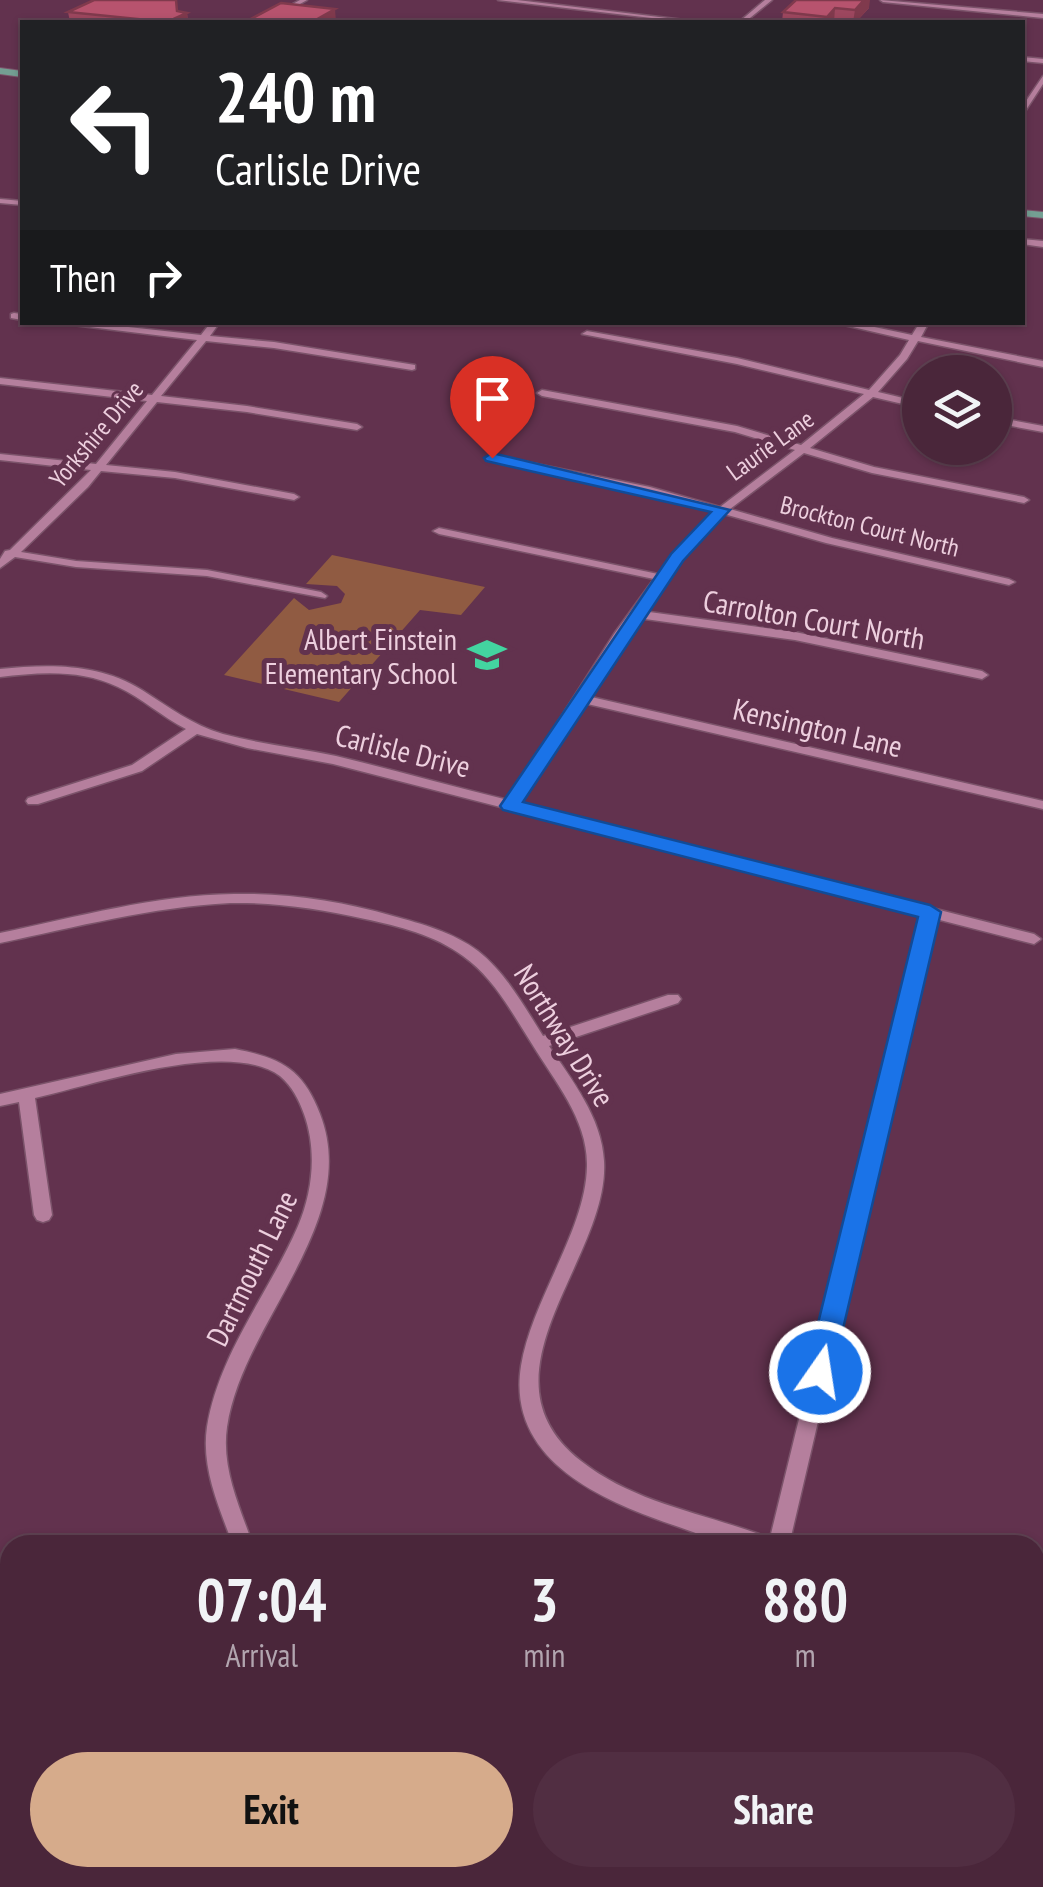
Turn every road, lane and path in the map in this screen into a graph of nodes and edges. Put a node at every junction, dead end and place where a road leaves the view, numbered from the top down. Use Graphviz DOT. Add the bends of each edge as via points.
graph roads {
  1 [pos="304,0"];
  2 [pos="500,0"];
  3 [pos="768,0"];
  4 [pos="883,0"];
  5 [pos="553,3"];
  6 [pos="1043,17"];
  7 [pos="268,20"];
  8 [pos="683,20"];
  9 [pos="744,20"];
  10 [pos="1043,78"];
  11 [pos="1025,109"];
  12 [pos="79,325"];
  13 [pos="214,325"];
  14 [pos="848,325"];
  15 [pos="924,325"];
  16 [pos="587,334"];
  17 [pos="204,339"];
  18 [pos="916,341"];
  19 [pos="1043,364"];
  20 [pos="412,367"];
  21 [pos="0,382"];
  22 [pos="542,393"];
  23 [pos="872,394"];
  24 [pos="155,400"];
  25 [pos="902,402"];
  26 [pos="1012,423"];
  27 [pos="357,427"];
  28 [pos="1042,429"];
  29 [pos="802,448"];
  30 [pos="0,457"];
  31 [pos="492,458"];
  32 [pos="100,467"];
  33 [pos="294,497"];
  34 [pos="1024,500"];
  35 [pos="722,510"];
  36 [pos="439,530"];
  37 [pos="6,553"];
  38 [pos="0,565"];
  39 [pos="663,578"];
  40 [pos="1008,582"];
  41 [pos="321,596"];
  42 [pos="638,614"];
  43 [pos="0,673"];
  44 [pos="982,675"];
  45 [pos="582,698"];
  46 [pos="196,728"];
  47 [pos="33,800"];
  48 [pos="1043,805"];
  49 [pos="510,806"];
  50 [pos="930,912"];
  51 [pos="0,938"];
  52 [pos="1034,938"];
  53 [pos="673,998"];
  54 [pos="539,1043"];
  55 [pos="26,1094"];
  56 [pos="0,1100"];
  57 [pos="43,1215"];
  58 [pos="239,1535"];
  59 [pos="736,1535"];
  60 [pos="781,1535"];
  1 -- 7 [label="street"];
  2 -- 5 [label="street"];
  3 -- 9 [label="street"];
  4 -- 6 [label="street"];
  5 -- 8 [label="street"];
  10 -- 11 [label="street"];
  12 -- 17 [label="street"];
  13 -- 17 [label="street, Yorkshire Drive"];
  14 -- 18 [label="street"];
  15 -- 18 [label="street, Laurie Lane"];
  16 -- 23 [label="street"];
  17 -- 20 [label="street"];
  17 -- 24 [label="street, Yorkshire Drive"];
  18 -- 19 [label="street"];
  18 -- 23 [label="street, Laurie Lane"];
  21 -- 24 [label="street"];
  22 -- 29 [label="street"];
  23 -- 25 [label="street"];
  23 -- 29 [label="street, Laurie Lane"];
  24 -- 27 [label="street"];
  24 -- 32 [label="street, Yorkshire Drive"];
  26 -- 28 [label="street"];
  29 -- 34 [label="street" via="888,474"];
  29 -- 35 [label="street, Laurie Lane"];
  30 -- 32 [label="street"];
  31 -- 35 [label="street, Brockton Court North"];
  32 -- 33 [label="street"];
  32 -- 37 [label="street, Yorkshire Drive"];
  35 -- 39 [label="street, Laurie Lane"];
  35 -- 40 [label="street, Brockton Court North"];
  36 -- 39 [label="street"];
  37 -- 38 [label="street, Yorkshire Drive"];
  37 -- 41 [label="street" via="207,572"];
  39 -- 42 [label="street, Laurie Lane"];
  42 -- 44 [label="street, Carrolton Court North" via="796,636"];
  42 -- 45 [label="street, Laurie Lane"];
  43 -- 46 [label="street, Carlisle Drive" via="54,669 98,675"];
  45 -- 48 [label="street, Kensington Lane"];
  45 -- 49 [label="street, Laurie Lane"];
  46 -- 47 [label="street" via="137,768"];
  46 -- 49 [label="street, Carlisle Drive"];
  49 -- 50 [label="street, Carlisle Drive"];
  50 -- 52 [label="street, Carlisle Drive"];
  50 -- 60 [label="street"];
  51 -- 54 [label="street, Northway Drive" via="207,898 321,902 460,946 490,971"];
  53 -- 54 [label="street"];
  54 -- 59 [label="street, Northway Drive" via="588,1125 596,1165 582,1226 531,1358 529,1401 537,1428 557,1456 597,1484"];
  55 -- 56 [label="street, Dartmouth Lane"];
  55 -- 57 [label="street"];
  55 -- 58 [label="street, Dartmouth Lane" via="222,1054 265,1061 304,1090 318,1130 319,1191 232,1372 216,1432 217,1462"];
}
